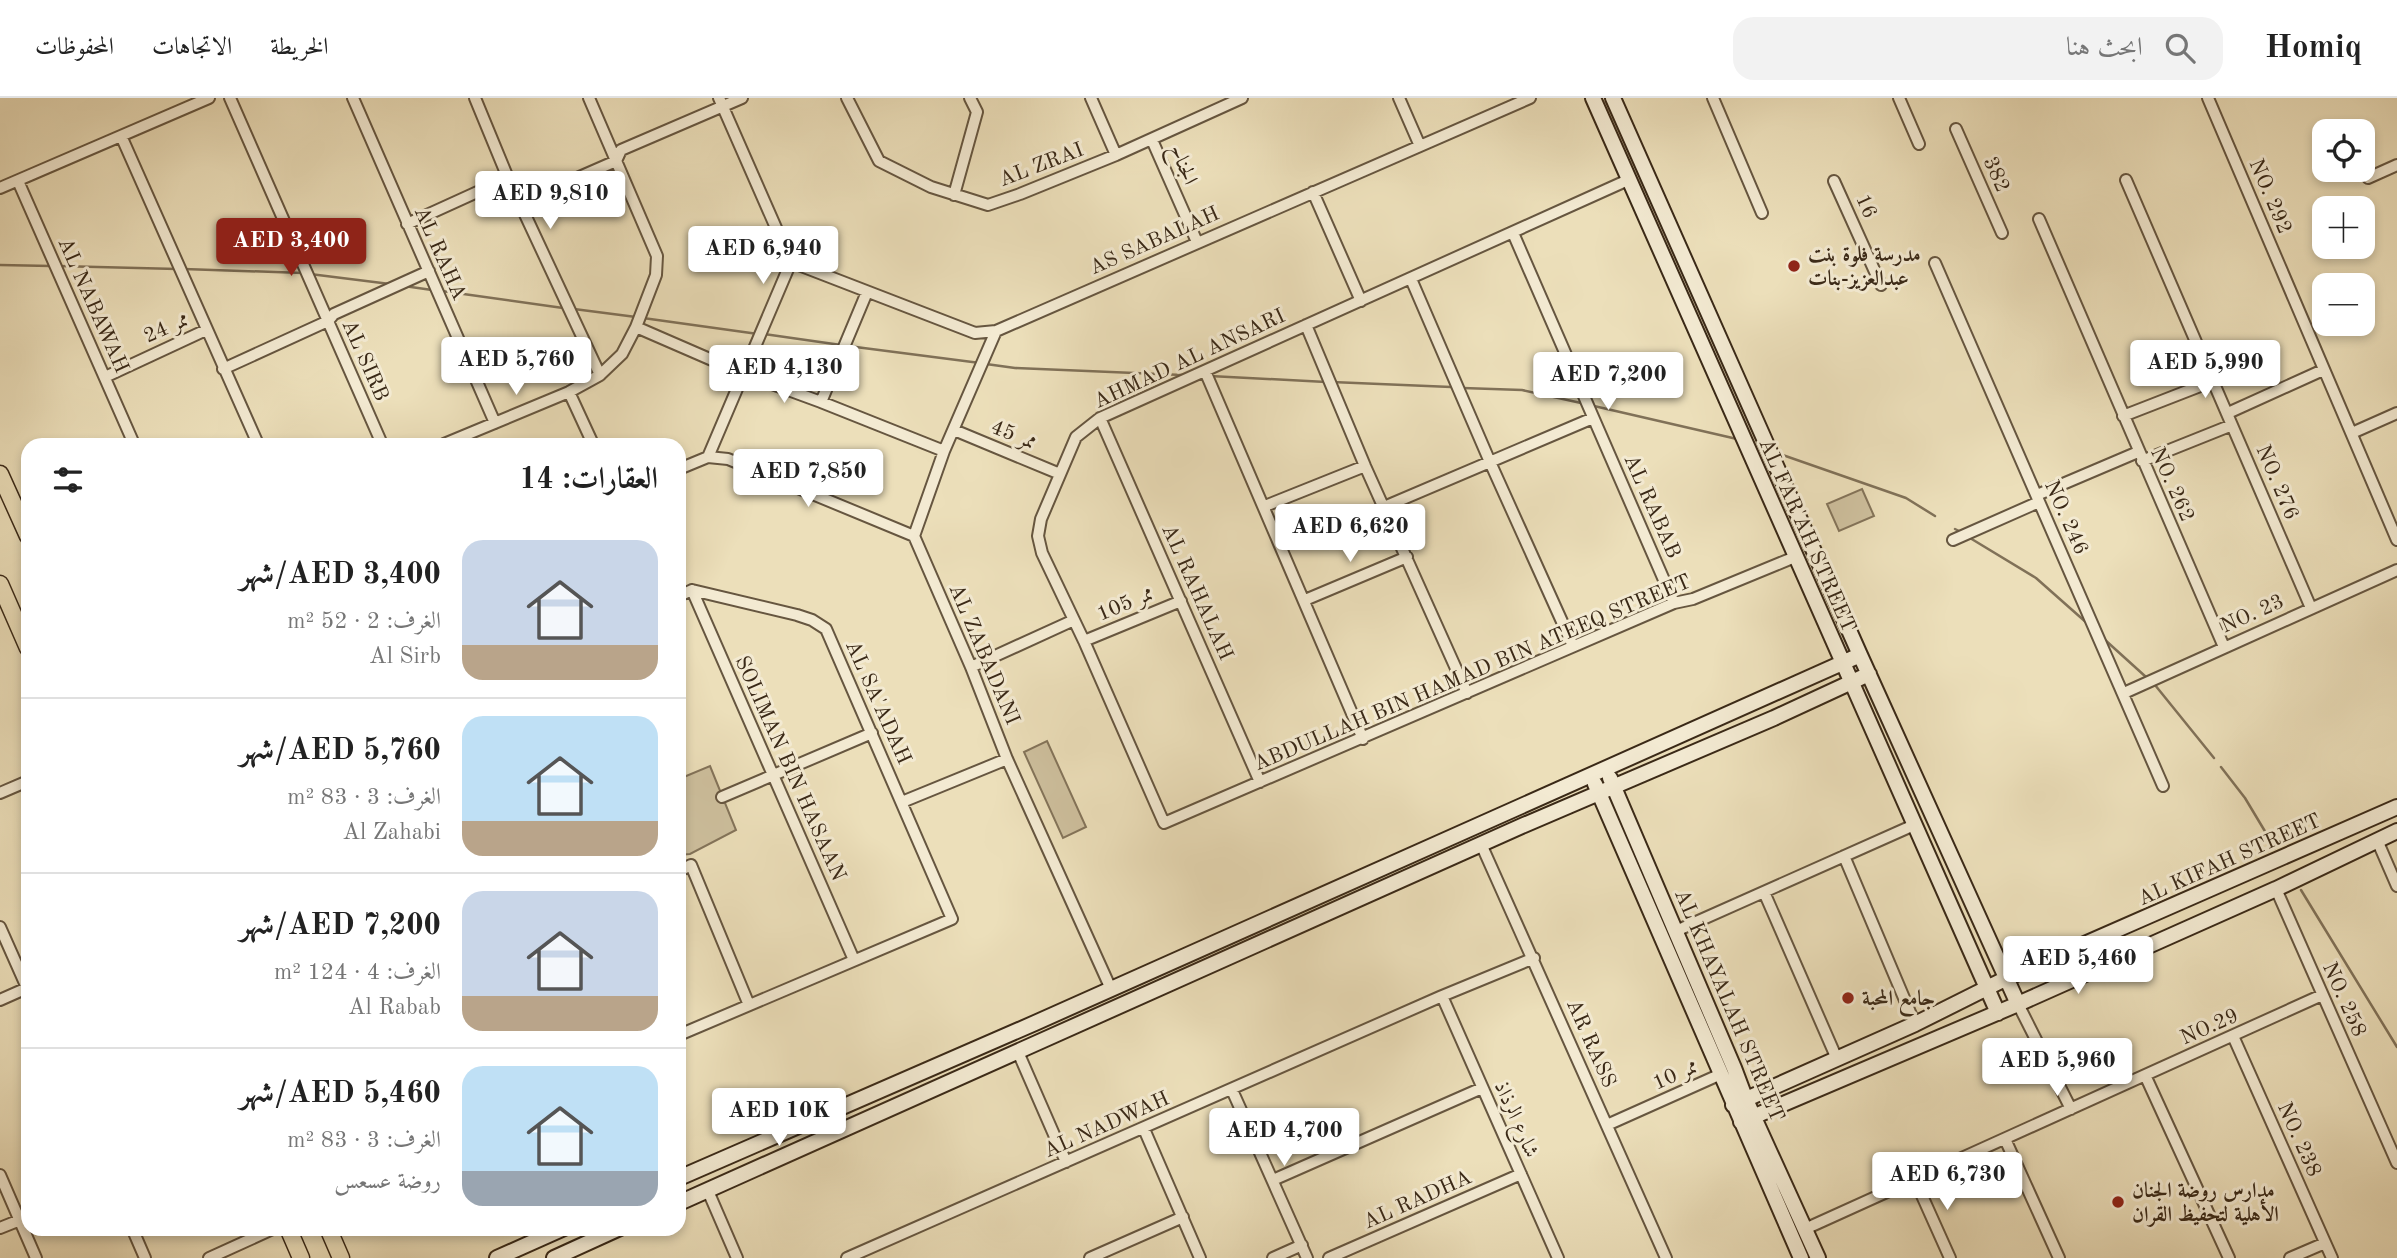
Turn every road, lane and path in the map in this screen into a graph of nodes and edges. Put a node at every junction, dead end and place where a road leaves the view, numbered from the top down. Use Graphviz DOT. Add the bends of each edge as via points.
graph roads {
  1 [pos="230,98"];
  2 [pos="353,98"];
  3 [pos="475,98"];
  4 [pos="589,98"];
  5 [pos="743,98"];
  6 [pos="847,98"];
  7 [pos="970,98"];
  8 [pos="1091,98"];
  9 [pos="1242,98"];
  10 [pos="1399,98"];
  11 [pos="1530,98"];
  12 [pos="1593,98"];
  13 [pos="1613,98"];
  14 [pos="1899,98"];
  15 [pos="2208,98"];
  16 [pos="204,99"];
  17 [pos="1718,99"];
  18 [pos="721,102"];
  19 [pos="1219,103"];
  20 [pos="1956,130"];
  21 [pos="122,138"];
  22 [pos="1152,139"];
  23 [pos="1919,144"];
  24 [pos="1420,146"];
  25 [pos="1116,155"];
  26 [pos="616,161"];
  27 [pos="2397,164"];
  28 [pos="2375,175"];
  29 [pos="508,178"];
  30 [pos="1628,180"];
  31 [pos="2126,180"];
  32 [pos="18,181"];
  33 [pos="1834,181"];
  34 [pos="0,188"];
  35 [pos="1313,192"];
  36 [pos="954,195"];
  37 [pos="520,203"];
  38 [pos="1762,213"];
  39 [pos="2039,219"];
  40 [pos="407,224"];
  41 [pos="1513,233"];
  42 [pos="2002,233"];
  43 [pos="1197,242"];
  44 [pos="791,262"];
  45 [pos="1935,263"];
  46 [pos="429,271"];
  47 [pos="1411,279"];
  48 [pos="1881,285"];
  49 [pos="867,292"];
  50 [pos="1361,301"];
  51 [pos="328,321"];
  52 [pos="1306,325"];
  53 [pos="636,327"];
  54 [pos="206,330"];
  55 [pos="996,331"];
  56 [pos="223,369"];
  57 [pos="2323,370"];
  58 [pos="1205,371"];
  59 [pos="742,373"];
  60 [pos="600,375"];
  61 [pos="104,377"];
  62 [pos="2213,381"];
  63 [pos="569,392"];
  64 [pos="821,402"];
  65 [pos="2228,413"];
  66 [pos="2397,413"];
  67 [pos="2123,416"];
  68 [pos="1100,418"];
  69 [pos="1593,418"];
  70 [pos="495,423"];
  71 [pos="2232,425"];
  72 [pos="954,430"];
  73 [pos="2352,433"];
  74 [pos="131,438"];
  75 [pos="255,438"];
  76 [pos="379,438"];
  77 [pos="459,438"];
  78 [pos="590,438"];
  79 [pos="944,451"];
  80 [pos="708,457"];
  81 [pos="2141,457"];
  82 [pos="1490,462"];
  83 [pos="686,466"];
  84 [pos="1366,466"];
  85 [pos="0,474"];
  86 [pos="1059,474"];
  87 [pos="2038,498"];
  88 [pos="1265,506"];
  89 [pos="1384,507"];
  90 [pos="21,520"];
  91 [pos="914,536"];
  92 [pos="1952,540"];
  93 [pos="2397,540"];
  94 [pos="1795,556"];
  95 [pos="1407,557"];
  96 [pos="2397,570"];
  97 [pos="0,584"];
  98 [pos="692,590"];
  99 [pos="686,593"];
  100 [pos="1305,600"];
  101 [pos="1181,601"];
  102 [pos="8,602"];
  103 [pos="1674,603"];
  104 [pos="2311,608"];
  105 [pos="1074,620"];
  106 [pos="21,625"];
  107 [pos="21,632"];
  108 [pos="1084,641"];
  109 [pos="1573,646"];
  110 [pos="2224,647"];
  111 [pos="1860,655"];
  112 [pos="1842,664"];
  113 [pos="971,667"];
  114 [pos="1869,674"];
  115 [pos="1810,678"];
  116 [pos="1851,682"];
  117 [pos="1467,693"];
  118 [pos="2124,693"];
  119 [pos="1821,696"];
  120 [pos="872,733"];
  121 [pos="1363,739"];
  122 [pos="1007,760"];
  123 [pos="1606,768"];
  124 [pos="773,774"];
  125 [pos="1590,775"];
  126 [pos="1260,782"];
  127 [pos="21,784"];
  128 [pos="1613,785"];
  129 [pos="2163,786"];
  130 [pos="1598,792"];
  131 [pos="0,793"];
  132 [pos="722,797"];
  133 [pos="902,802"];
  134 [pos="2397,807"];
  135 [pos="1627,816"];
  136 [pos="1609,818"];
  137 [pos="1164,823"];
  138 [pos="1914,825"];
  139 [pos="2397,831"];
  140 [pos="2378,840"];
  141 [pos="1481,844"];
  142 [pos="1844,856"];
  143 [pos="686,868"];
  144 [pos="2397,886"];
  145 [pos="2276,889"];
  146 [pos="1764,892"];
  147 [pos="0,927"];
  148 [pos="1676,931"];
  149 [pos="1534,958"];
  150 [pos="854,960"];
  151 [pos="2024,971"];
  152 [pos="21,975"];
  153 [pos="2007,978"];
  154 [pos="1987,987"];
  155 [pos="1111,989"];
  156 [pos="21,991"];
  157 [pos="2322,995"];
  158 [pos="1442,996"];
  159 [pos="2035,996"];
  160 [pos="0,999"];
  161 [pos="1966,1000"];
  162 [pos="2018,1004"];
  163 [pos="749,1005"];
  164 [pos="1998,1013"];
  165 [pos="1975,1023"];
  166 [pos="1916,1024"];
  167 [pos="686,1032"];
  168 [pos="2233,1036"];
  169 [pos="1018,1052"];
  170 [pos="1837,1059"];
  171 [pos="1726,1073"];
  172 [pos="2146,1076"];
  173 [pos="1482,1088"];
  174 [pos="1232,1090"];
  175 [pos="1740,1102"];
  176 [pos="2071,1109"];
  177 [pos="1747,1120"];
  178 [pos="1607,1125"];
  179 [pos="795,1126"];
  180 [pos="1144,1129"];
  181 [pos="768,1138"];
  182 [pos="2005,1139"];
  183 [pos="804,1146"];
  184 [pos="1762,1151"];
  185 [pos="776,1159"];
  186 [pos="1066,1162"];
  187 [pos="2397,1163"];
  188 [pos="1521,1174"];
  189 [pos="0,1175"];
  190 [pos="686,1175"];
  191 [pos="1273,1180"];
  192 [pos="1915,1180"];
  193 [pos="708,1191"];
  194 [pos="686,1200"];
  195 [pos="1183,1217"];
  196 [pos="20,1220"];
  197 [pos="0,1228"];
  198 [pos="1805,1230"];
  199 [pos="27,1236"];
  200 [pos="135,1236"];
  201 [pos="257,1236"];
  202 [pos="291,1236"];
  203 [pos="331,1236"];
  204 [pos="546,1236"];
  205 [pos="608,1236"];
  206 [pos="2325,1243"];
  207 [pos="1302,1245"];
  208 [pos="585,1252"];
  209 [pos="36,1258"];
  210 [pos="145,1258"];
  211 [pos="209,1258"];
  212 [pos="301,1258"];
  213 [pos="341,1258"];
  214 [pos="498,1258"];
  215 [pos="554,1258"];
  216 [pos="737,1258"];
  217 [pos="847,1258"];
  218 [pos="1090,1258"];
  219 [pos="1200,1258"];
  220 [pos="1273,1258"];
  221 [pos="1307,1258"];
  222 [pos="1329,1258"];
  223 [pos="1558,1258"];
  224 [pos="1665,1258"];
  225 [pos="1801,1258"];
  226 [pos="1818,1258"];
  227 [pos="1950,1258"];
  228 [pos="2059,1258"];
  229 [pos="2229,1258"];
  230 [pos="2290,1258"];
  231 [pos="2332,1258"];
  1 -- 51 [label="street, AL SIRB"];
  2 -- 40 [label="street, AL RAHA"];
  3 -- 29 [label="street"];
  4 -- 26 [label="street"];
  5 -- 18 [label="street"];
  6 -- 36 [label="street, AL ZRAI" via="879,161"];
  7 -- 36 [label="street" via="977,112"];
  8 -- 25 [label="street"];
  9 -- 19 [label="street, AL ZRAI"];
  10 -- 24 [label="street"];
  11 -- 24 [label="street, AS SABALAH"];
  12 -- 30 [label="street, AL FAR'AH STREET"];
  13 -- 111 [label="street, AL FAR'AH STREET"];
  14 -- 23 [label="street"];
  15 -- 57 [label="street, NO. 292"];
  16 -- 21 [label="street"];
  17 -- 38 [label="street"];
  18 -- 26 [label="street" via="621,150"];
  18 -- 44 [label="street"];
  19 -- 22 [label="street, AL ZRAI"];
  20 -- 42 [label="street, 382"];
  21 -- 32 [label="street"];
  21 -- 54 [label="street"];
  22 -- 25 [label="street, AL ZRAI"];
  22 -- 43 [label="street, الجناح"];
  24 -- 35 [label="street, AS SABALAH"];
  25 -- 36 [label="street, AL ZRAI" via="988,205"];
  26 -- 37 [label="street"];
  26 -- 53 [label="street" via="657,256 656,275"];
  27 -- 28 [label="street"];
  29 -- 37 [label="street"];
  29 -- 40 [label="street"];
  30 -- 41 [label="street, AHMAD AL ANSARI"];
  30 -- 94 [label="street, AL FAR'AH STREET"];
  31 -- 62 [label="street, NO. 276"];
  32 -- 34 [label="street"];
  32 -- 61 [label="street, AL NABAWAH"];
  33 -- 48 [label="street, 16"];
  35 -- 43 [label="street, AS SABALAH"];
  35 -- 50 [label="street"];
  37 -- 60 [label="street"];
  39 -- 67 [label="street, NO. 262"];
  40 -- 46 [label="street, AL RAHA"];
  41 -- 47 [label="street, AHMAD AL ANSARI"];
  41 -- 69 [label="street, AL RABAB"];
  43 -- 55 [label="street, AS SABALAH"];
  44 -- 49 [label="street, AS SABALAH"];
  44 -- 59 [label="street"];
  45 -- 87 [label="street, NO. 246"];
  46 -- 51 [label="street" via="334,314"];
  46 -- 70 [label="street, AL RAHA"];
  47 -- 50 [label="street, AHMAD AL ANSARI"];
  47 -- 82 [label="street"];
  49 -- 55 [label="street, AS SABALAH" via="975,333"];
  49 -- 64 [label="street"];
  50 -- 52 [label="street, AHMAD AL ANSARI"];
  51 -- 56 [label="street"];
  51 -- 76 [label="street, AL SIRB"];
  52 -- 58 [label="street, AHMAD AL ANSARI"];
  52 -- 84 [label="street"];
  53 -- 59 [label="street"];
  53 -- 60 [label="street" via="622,354"];
  54 -- 56 [label="street"];
  54 -- 61 [label="street, ممر 24"];
  55 -- 72 [label="street"];
  56 -- 75 [label="street"];
  57 -- 65 [label="street"];
  57 -- 73 [label="street, NO. 292"];
  58 -- 68 [label="street, AHMAD AL ANSARI"];
  58 -- 88 [label="street"];
  59 -- 64 [label="street"];
  59 -- 80 [label="street"];
  60 -- 63 [label="street"];
  61 -- 74 [label="street, AL NABAWAH"];
  62 -- 65 [label="street, NO. 276"];
  62 -- 67 [label="street"];
  63 -- 70 [label="street"];
  63 -- 78 [label="street"];
  64 -- 79 [label="street"];
  65 -- 71 [label="street, NO. 276"];
  66 -- 73 [label="street"];
  67 -- 81 [label="street, NO. 262"];
  68 -- 86 [label="street, AHMAD AL ANSARI" via="1076,437"];
  68 -- 101 [label="street, AL RAHALAH"];
  69 -- 82 [label="street"];
  69 -- 103 [label="street, AL RABAB"];
  70 -- 77 [label="street"];
  71 -- 81 [label="street"];
  71 -- 104 [label="street, NO. 276"];
  72 -- 79 [label="street"];
  72 -- 86 [label="street, ممر 45"];
  73 -- 93 [label="street, NO. 292"];
  79 -- 91 [label="street"];
  80 -- 83 [label="street"];
  80 -- 91 [label="street" via="727,458"];
  81 -- 87 [label="street"];
  81 -- 110 [label="street, NO. 262"];
  82 -- 89 [label="street"];
  82 -- 109 [label="street"];
  84 -- 88 [label="street"];
  84 -- 89 [label="street"];
  85 -- 90 [label="main road"];
  86 -- 105 [label="street, AHMAD AL ANSARI" via="1038,536"];
  87 -- 92 [label="street"];
  87 -- 118 [label="street, NO. 246"];
  88 -- 100 [label="street"];
  89 -- 95 [label="street"];
  91 -- 113 [label="street, AL ZABADANI"];
  94 -- 103 [label="street, ABDULLAH BIN HAMAD BIN ATEEQ STREET"];
  94 -- 112 [label="street, AL FAR'AH STREET"];
  95 -- 100 [label="street"];
  95 -- 117 [label="street"];
  96 -- 104 [label="street, NO. 23"];
  97 -- 102 [label="main road"];
  98 -- 99 [label="street"];
  98 -- 120 [label="street, AL SA'ADAH" via="797,615 826,629"];
  98 -- 124 [label="street, SOLIMAN BIN HASAAN"];
  100 -- 121 [label="street"];
  101 -- 108 [label="street, ممر 105"];
  101 -- 126 [label="street, AL RAHALAH"];
  102 -- 106 [label="main road"];
  102 -- 107 [label="main road"];
  103 -- 109 [label="street, ABDULLAH BIN HAMAD BIN ATEEQ STREET"];
  104 -- 110 [label="street, NO. 23"];
  105 -- 108 [label="street, AHMAD AL ANSARI"];
  105 -- 113 [label="street"];
  108 -- 137 [label="street, AHMAD AL ANSARI"];
  109 -- 117 [label="street, ABDULLAH BIN HAMAD BIN ATEEQ STREET"];
  110 -- 118 [label="street, NO. 23"];
  111 -- 112 [label="street"];
  111 -- 114 [label="street, AL FAR'AH STREET"];
  112 -- 115 [label="street"];
  112 -- 116 [label="street, AL FAR'AH STREET"];
  113 -- 122 [label="street, AL ZABADANI"];
  114 -- 116 [label="street"];
  114 -- 153 [label="street, AL FAR'AH STREET"];
  115 -- 119 [label="street" via="1832,676 1835,680"];
  115 -- 123 [label="street"];
  116 -- 119 [label="street"];
  116 -- 138 [label="street, AL FAR'AH STREET"];
  117 -- 121 [label="street, ABDULLAH BIN HAMAD BIN ATEEQ STREET"];
  118 -- 129 [label="street, NO. 246"];
  119 -- 128 [label="street"];
  120 -- 124 [label="street"];
  120 -- 133 [label="street, AL SA'ADAH"];
  121 -- 126 [label="street, ABDULLAH BIN HAMAD BIN ATEEQ STREET"];
  122 -- 133 [label="street"];
  122 -- 155 [label="street, AL ZABADANI"];
  123 -- 125 [label="street"];
  123 -- 128 [label="street, AL KHAYALAH STREET"];
  124 -- 132 [label="street"];
  124 -- 150 [label="street, SOLIMAN BIN HASAAN"];
  125 -- 130 [label="street, AL KHAYALAH STREET"];
  125 -- 155 [label="street"];
  126 -- 137 [label="street, ABDULLAH BIN HAMAD BIN ATEEQ STREET"];
  127 -- 131 [label="street"];
  128 -- 130 [label="street"];
  128 -- 135 [label="street, AL KHAYALAH STREET"];
  130 -- 136 [label="street, AL KHAYALAH STREET"];
  130 -- 141 [label="street"];
  133 -- 150 [label="street, AL SA'ADAH" via="952,919"];
  134 -- 151 [label="street, AL KIFAH STREET"];
  135 -- 136 [label="street" via="1616,810"];
  135 -- 148 [label="street, AL KHAYALAH STREET"];
  136 -- 171 [label="street, AL KHAYALAH STREET"];
  138 -- 142 [label="street"];
  138 -- 154 [label="street, AL FAR'AH STREET"];
  139 -- 140 [label="street"];
  140 -- 144 [label="street"];
  140 -- 145 [label="street"];
  141 -- 149 [label="street, AR RASS"];
  141 -- 169 [label="street"];
  142 -- 146 [label="street"];
  142 -- 166 [label="street"];
  143 -- 163 [label="street" via="691,866"];
  145 -- 157 [label="street, NO. 258"];
  145 -- 159 [label="street"];
  146 -- 148 [label="street"];
  146 -- 170 [label="street"];
  147 -- 152 [label="street"];
  148 -- 171 [label="street, AL KHAYALAH STREET"];
  149 -- 158 [label="street, AL NADWAH"];
  149 -- 178 [label="street, AR RASS"];
  150 -- 163 [label="street"];
  151 -- 153 [label="street, AL KIFAH STREET"];
  151 -- 159 [label="street" via="2014,986 2019,998"];
  153 -- 154 [label="street, AL KIFAH STREET"];
  153 -- 162 [label="street, AL FAR'AH STREET"];
  154 -- 161 [label="street, AL KIFAH STREET"];
  154 -- 164 [label="street, AL FAR'AH STREET"];
  155 -- 179 [label="street"];
  156 -- 160 [label="street"];
  157 -- 168 [label="street, NO.29"];
  157 -- 187 [label="street, NO. 258"];
  158 -- 173 [label="street, شارع الرذاذ"];
  158 -- 174 [label="street, AL NADWAH"];
  159 -- 162 [label="street"];
  161 -- 165 [label="street" via="1983,1000 1988,1012"];
  161 -- 166 [label="street, AL KIFAH STREET"];
  162 -- 164 [label="street"];
  162 -- 176 [label="street"];
  163 -- 167 [label="street"];
  164 -- 165 [label="street"];
  165 -- 177 [label="street"];
  166 -- 170 [label="street, AL KIFAH STREET"];
  168 -- 172 [label="street, NO.29"];
  168 -- 206 [label="street, NO. 238"];
  169 -- 183 [label="street"];
  169 -- 186 [label="street"];
  170 -- 175 [label="street, AL KIFAH STREET"];
  171 -- 175 [label="street, AL KHAYALAH STREET"];
  171 -- 178 [label="street, ممر 10"];
  172 -- 176 [label="street, NO.29"];
  172 -- 229 [label="street"];
  173 -- 188 [label="street, شارع الرذاذ"];
  173 -- 191 [label="street"];
  174 -- 180 [label="street, AL NADWAH"];
  174 -- 191 [label="street"];
  175 -- 177 [label="street, AL KHAYALAH STREET"];
  176 -- 182 [label="street, NO.29"];
  177 -- 184 [label="street, AL KHAYALAH STREET"];
  178 -- 224 [label="street, AR RASS"];
  179 -- 181 [label="street"];
  179 -- 183 [label="street" via="795,1140"];
  180 -- 186 [label="street, AL NADWAH"];
  180 -- 195 [label="street"];
  181 -- 185 [label="street" via="780,1142"];
  181 -- 190 [label="street"];
  182 -- 192 [label="street, NO.29"];
  182 -- 228 [label="street"];
  183 -- 185 [label="street"];
  184 -- 198 [label="street, AL KHAYALAH STREET"];
  184 -- 225 [label="street, AL KHAYALAH STREET"];
  185 -- 193 [label="street"];
  186 -- 217 [label="street, AL NADWAH"];
  188 -- 222 [label="street, AL RADHA"];
  188 -- 223 [label="street, شارع الرذاذ"];
  189 -- 196 [label="street"];
  191 -- 207 [label="street"];
  192 -- 198 [label="street, NO.29"];
  192 -- 227 [label="street"];
  193 -- 194 [label="street"];
  193 -- 216 [label="street"];
  195 -- 218 [label="street"];
  195 -- 219 [label="street"];
  196 -- 197 [label="street"];
  198 -- 226 [label="street, AL KHAYALAH STREET"];
  199 -- 209 [label="street"];
  200 -- 210 [label="street"];
  201 -- 211 [label="street"];
  202 -- 212 [label="main road"];
  203 -- 213 [label="main road"];
  204 -- 214 [label="street"];
  205 -- 208 [label="street"];
  206 -- 230 [label="street"];
  206 -- 231 [label="street, NO. 238"];
  207 -- 220 [label="street"];
  207 -- 221 [label="street"];
  208 -- 215 [label="street"];
}
